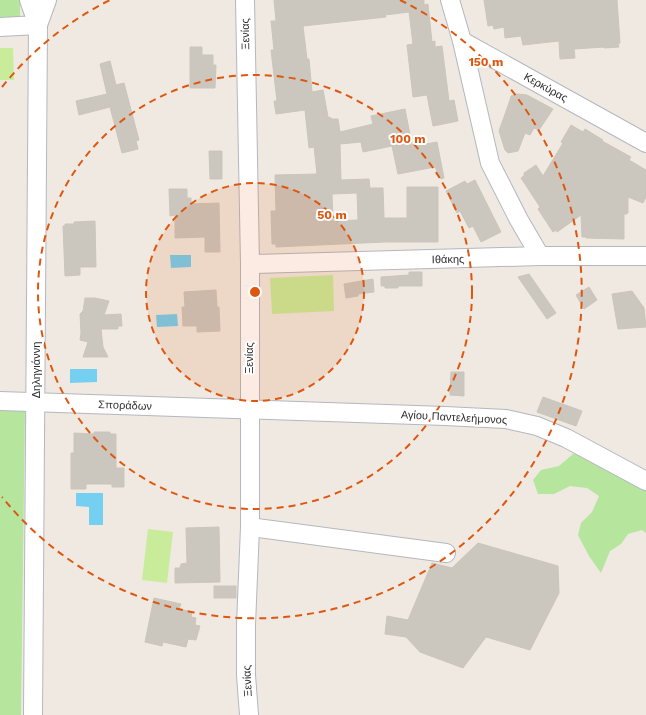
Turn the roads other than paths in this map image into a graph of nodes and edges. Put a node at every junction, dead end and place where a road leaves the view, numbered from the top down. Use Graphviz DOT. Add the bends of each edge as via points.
graph roads {
  1 [pos="29,0"];
  2 [pos="47,0"];
  3 [pos="245,0"];
  4 [pos="450,0"];
  5 [pos="38,25"];
  6 [pos="0,27"];
  7 [pos="462,41"];
  8 [pos="646,143"];
  9 [pos="540,256"];
  10 [pos="646,256"];
  11 [pos="250,264"];
  12 [pos="0,402"];
  13 [pos="36,403"];
  14 [pos="249,409"];
  15 [pos="646,481"];
  16 [pos="250,527"];
  17 [pos="446,553"];
  18 [pos="33,715"];
  19 [pos="250,715"];
  1 -- 5 [label="street, Δηληγιάννη"];
  2 -- 5 [label="street, Δηληγιάννη"];
  3 -- 11 [label="street, Ξενίας"];
  4 -- 7 [label="street"];
  5 -- 6 [label="street"];
  5 -- 13 [label="street, Δηληγιάννη"];
  7 -- 8 [label="street, Κερκύρας"];
  7 -- 9 [label="street" via="490,163"];
  9 -- 10 [label="street, Ιθάκης"];
  9 -- 11 [label="street, Ιθάκης"];
  11 -- 14 [label="street, Ξενίας"];
  12 -- 13 [label="street, Σποράδων"];
  13 -- 14 [label="street, Σποράδων"];
  13 -- 18 [label="street, Δηληγιάννη"];
  14 -- 15 [label="street, Αγίου Παντελεήμονος" via="506,419 537,426 566,438"];
  14 -- 16 [label="street, Ξενίας"];
  16 -- 17 [label="street"];
  16 -- 19 [label="street, Ξενίας" via="246,625 246,675"];
}
